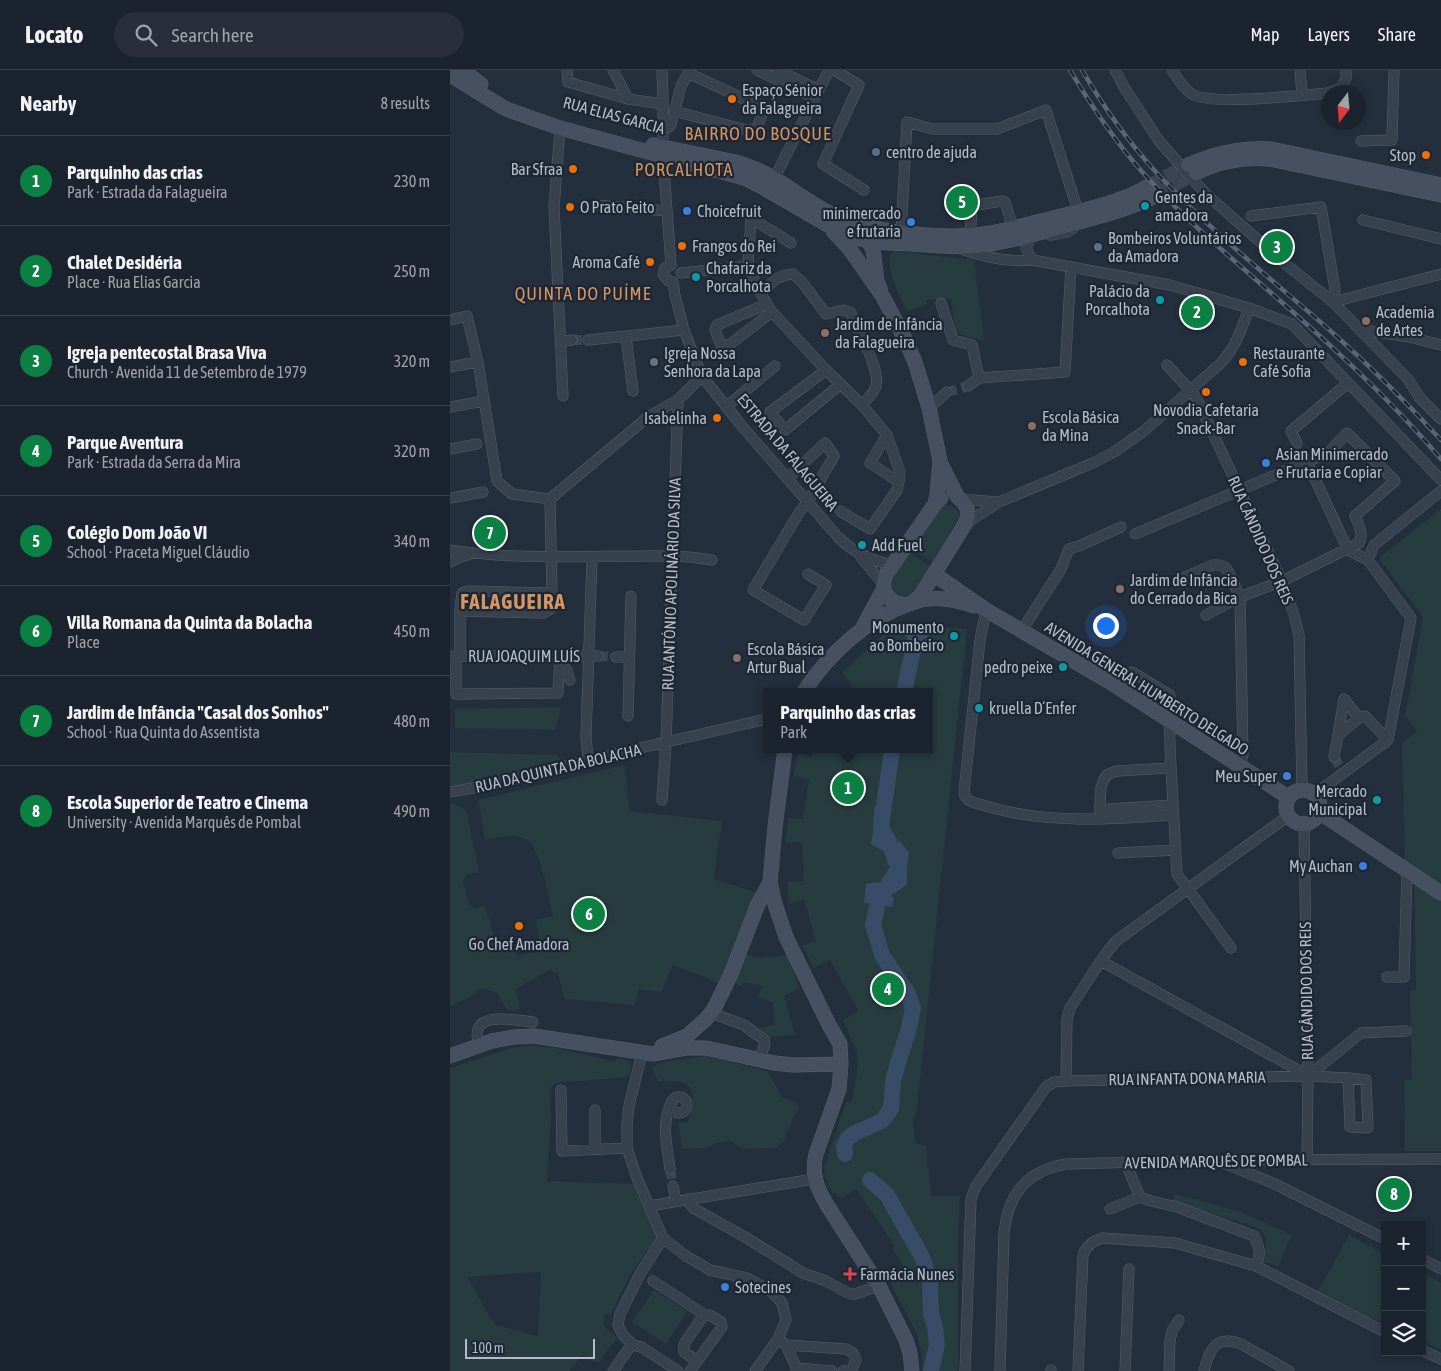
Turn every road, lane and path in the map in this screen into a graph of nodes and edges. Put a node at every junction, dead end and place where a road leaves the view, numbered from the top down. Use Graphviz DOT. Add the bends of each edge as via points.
graph roads {
  1 [pos="462,70"];
  2 [pos="566,70"];
  3 [pos="613,70"];
  4 [pos="662,70"];
  5 [pos="757,70"];
  6 [pos="777,70"];
  7 [pos="830,70"];
  8 [pos="834,70"];
  9 [pos="1115,70"];
  10 [pos="1172,70"];
  11 [pos="1300,70"];
  12 [pos="1346,70"];
  13 [pos="1394,70"];
  14 [pos="689,71"];
  15 [pos="450,75"];
  16 [pos="1342,85"];
  17 [pos="817,94"];
  18 [pos="1321,94"];
  19 [pos="1302,95"];
  20 [pos="628,98"];
  21 [pos="663,104"];
  22 [pos="674,111"];
  23 [pos="560,128"];
  24 [pos="663,129"];
  25 [pos="1361,141"];
  26 [pos="663,151"];
  27 [pos="771,184"];
  28 [pos="1441,185"];
  29 [pos="864,190"];
  30 [pos="1151,192"];
  31 [pos="1441,195"];
  32 [pos="594,205"];
  33 [pos="667,211"];
  34 [pos="1251,216"];
  35 [pos="1077,217"];
  36 [pos="1363,220"];
  37 [pos="856,223"];
  38 [pos="827,225"];
  39 [pos="1013,228"];
  40 [pos="1032,234"];
  41 [pos="891,235"];
  42 [pos="970,236"];
  43 [pos="993,238"];
  44 [pos="1441,239"];
  45 [pos="868,240"];
  46 [pos="791,243"];
  47 [pos="953,247"];
  48 [pos="875,255"];
  49 [pos="1032,260"];
  50 [pos="671,265"];
  51 [pos="748,266"];
  52 [pos="861,267"];
  53 [pos="1071,267"];
  54 [pos="681,273"];
  55 [pos="1441,274"];
  56 [pos="673,282"];
  57 [pos="761,294"];
  58 [pos="883,297"];
  59 [pos="1333,302"];
  60 [pos="941,303"];
  61 [pos="769,308"];
  62 [pos="1249,308"];
  63 [pos="450,320"];
  64 [pos="1359,329"];
  65 [pos="684,330"];
  66 [pos="626,337"];
  67 [pos="572,340"];
  68 [pos="588,340"];
  69 [pos="560,342"];
  70 [pos="1441,345"];
  71 [pos="478,362"];
  72 [pos="1166,365"];
  73 [pos="775,366"];
  74 [pos="450,367"];
  75 [pos="826,370"];
  76 [pos="702,376"];
  77 [pos="979,378"];
  78 [pos="1348,383"];
  79 [pos="841,384"];
  80 [pos="968,386"];
  81 [pos="1190,390"];
  82 [pos="633,391"];
  83 [pos="947,392"];
  84 [pos="563,396"];
  85 [pos="678,400"];
  86 [pos="484,401"];
  87 [pos="862,405"];
  88 [pos="450,407"];
  89 [pos="726,407"];
  90 [pos="929,408"];
  91 [pos="1441,419"];
  92 [pos="888,435"];
  93 [pos="1298,443"];
  94 [pos="477,444"];
  95 [pos="450,449"];
  96 [pos="1305,459"];
  97 [pos="940,461"];
  98 [pos="787,479"];
  99 [pos="1441,480"];
  100 [pos="899,482"];
  101 [pos="1240,491"];
  102 [pos="1441,491"];
  103 [pos="483,492"];
  104 [pos="450,498"];
  105 [pos="550,498"];
  106 [pos="959,499"];
  107 [pos="999,502"];
  108 [pos="808,503"];
  109 [pos="935,504"];
  110 [pos="840,511"];
  111 [pos="965,524"];
  112 [pos="1121,527"];
  113 [pos="1135,534"];
  114 [pos="1362,538"];
  115 [pos="1378,542"];
  116 [pos="450,550"];
  117 [pos="1348,550"];
  118 [pos="857,552"];
  119 [pos="471,554"];
  120 [pos="672,556"];
  121 [pos="592,557"];
  122 [pos="552,558"];
  123 [pos="712,560"];
  124 [pos="1368,560"];
  125 [pos="450,562"];
  126 [pos="893,565"];
  127 [pos="808,574"];
  128 [pos="934,574"];
  129 [pos="1178,580"];
  130 [pos="1282,581"];
  131 [pos="883,586"];
  132 [pos="552,593"];
  133 [pos="631,596"];
  134 [pos="1240,597"];
  135 [pos="910,604"];
  136 [pos="986,610"];
  137 [pos="460,611"];
  138 [pos="1206,615"];
  139 [pos="863,627"];
  140 [pos="1022,630"];
  141 [pos="455,656"];
  142 [pos="593,656"];
  143 [pos="616,657"];
  144 [pos="628,657"];
  145 [pos="560,661"];
  146 [pos="570,680"];
  147 [pos="1108,681"];
  148 [pos="807,688"];
  149 [pos="628,716"];
  150 [pos="1359,718"];
  151 [pos="763,720"];
  152 [pos="1169,720"];
  153 [pos="1338,735"];
  154 [pos="1388,740"];
  155 [pos="666,743"];
  156 [pos="784,753"];
  157 [pos="1334,757"];
  158 [pos="588,760"];
  159 [pos="1238,766"];
  160 [pos="1170,768"];
  161 [pos="450,792"];
  162 [pos="1308,792"];
  163 [pos="1288,797"];
  164 [pos="662,800"];
  165 [pos="1173,810"];
  166 [pos="1319,812"];
  167 [pos="1288,816"];
  168 [pos="1099,819"];
  169 [pos="1304,824"];
  170 [pos="1175,850"];
  171 [pos="1118,854"];
  172 [pos="1407,870"];
  173 [pos="770,882"];
  174 [pos="1187,889"];
  175 [pos="1441,893"];
  176 [pos="1231,948"];
  177 [pos="1101,961"];
  178 [pos="1387,978"];
  179 [pos="711,1013"];
  180 [pos="533,1022"];
  181 [pos="1406,1032"];
  182 [pos="685,1043"];
  183 [pos="480,1045"];
  184 [pos="642,1052"];
  185 [pos="450,1056"];
  186 [pos="759,1060"];
  187 [pos="841,1064"];
  188 [pos="1308,1076"];
  189 [pos="1348,1078"];
  190 [pos="1066,1081"];
  191 [pos="561,1090"];
  192 [pos="671,1103"];
  193 [pos="595,1110"];
  194 [pos="627,1148"];
  195 [pos="594,1149"];
  196 [pos="1307,1159"];
  197 [pos="1441,1159"];
  198 [pos="1215,1160"];
  199 [pos="1128,1164"];
  200 [pos="670,1169"];
  201 [pos="814,1179"];
  202 [pos="673,1186"];
  203 [pos="1140,1196"];
  204 [pos="682,1200"];
  205 [pos="649,1206"];
  206 [pos="1110,1209"];
  207 [pos="662,1238"];
  208 [pos="1381,1238"];
  209 [pos="1426,1261"];
  210 [pos="1256,1266"];
  211 [pos="1129,1269"];
  212 [pos="1441,1269"];
  213 [pos="653,1281"];
  214 [pos="879,1286"];
  215 [pos="705,1315"];
  216 [pos="1179,1320"];
  217 [pos="1381,1330"];
  218 [pos="782,1342"];
  219 [pos="632,1344"];
  220 [pos="1426,1352"];
  221 [pos="1441,1359"];
  222 [pos="697,1361"];
  223 [pos="797,1369"];
  224 [pos="613,1371"];
  225 [pos="678,1371"];
  226 [pos="690,1371"];
  227 [pos="754,1371"];
  228 [pos="832,1371"];
  229 [pos="843,1371"];
  230 [pos="912,1371"];
  231 [pos="965,1371"];
  232 [pos="1000,1371"];
  233 [pos="1078,1371"];
  234 [pos="1124,1371"];
  235 [pos="1169,1371"];
  236 [pos="1204,1371"];
  237 [pos="1289,1371"];
  1 -- 26 [label="street, RUA ELIAS GARCIA" via="489,91 522,105"];
  2 -- 20 [label="street" via="568,82"];
  3 -- 20 [label="street"];
  4 -- 21 [label="street, ESTRADA DA FALAGUEIRA"];
  5 -- 17 [label="street"];
  6 -- 17 [label="street"];
  7 -- 17 [label="street"];
  8 -- 29 [label="street" via="859,85 823,164"];
  9 -- 59 [label="street" via="1159,141 1205,193"];
  10 -- 19 [label="street" via="1193,94 1212,100"];
  11 -- 19 [label="street"];
  12 -- 16 [label="street"];
  13 -- 25 [label="street" via="1392,140"];
  14 -- 22 [label="street"];
  14 -- 22 [label="street" via="762,108 757,128 746,130"];
  15 -- 23 [label="street, RUA ELIAS GARCIA" via="506,109"];
  17 -- 27 [label="street"];
  18 -- 19 [label="street"];
  20 -- 21 [label="street"];
  21 -- 24 [label="street, ESTRADA DA FALAGUEIRA"];
  22 -- 24 [label="street" via="669,127"];
  23 -- 26 [label="street, RUA ELIAS GARCIA"];
  23 -- 69 [label="street" via="554,207"];
  24 -- 26 [label="street, ESTRADA DA FALAGUEIRA"];
  26 -- 27 [label="street, RUA ELIAS GARCIA" via="736,162 760,170"];
  26 -- 33 [label="street, ESTRADA DA FALAGUEIRA"];
  27 -- 37 [label="street, RUA ELIAS GARCIA"];
  27 -- 38 [label="street, RUA ELIAS GARCIA"];
  28 -- 31 [label="street" via="1250,148 1204,158 1192,169 1248,158 1270,159"];
  30 -- 35 [label="street" via="1116,201"];
  32 -- 33 [label="street"];
  33 -- 50 [label="street, ESTRADA DA FALAGUEIRA"];
  34 -- 59 [label="street" via="1322,207 1335,289"];
  35 -- 39 [label="street"];
  35 -- 40 [label="street"];
  35 -- 41 [label="street" via="1046,110 996,129 932,129 907,122"];
  36 -- 44 [label="street"];
  37 -- 41 [label="street, RUA ELIAS GARCIA"];
  37 -- 45 [label="street"];
  38 -- 45 [label="street, RUA ELIAS GARCIA"];
  38 -- 52 [label="street" via="849,248"];
  39 -- 42 [label="street" via="1005,202 977,205 972,209"];
  39 -- 43 [label="street"];
  40 -- 43 [label="street"];
  40 -- 49 [label="street" via="1026,248"];
  41 -- 42 [label="street, RUA ELIAS GARCIA"];
  41 -- 45 [label="street" via="874,235"];
  41 -- 47 [label="street, RUA ELIAS GARCIA"];
  41 -- 48 [label="street" via="877,248"];
  42 -- 43 [label="street, RUA ELIAS GARCIA"];
  43 -- 47 [label="street, RUA ELIAS GARCIA" via="975,246"];
  45 -- 48 [label="street"];
  45 -- 52 [label="street" via="860,250"];
  46 -- 51 [label="street" via="751,218"];
  47 -- 49 [label="street, RUA ELIAS GARCIA" via="985,257"];
  48 -- 58 [label="street" via="877,281"];
  49 -- 53 [label="street, RUA ELIAS GARCIA"];
  50 -- 54 [label="street" via="678,267"];
  50 -- 56 [label="street, ESTRADA DA FALAGUEIRA" via="665,268 664,274"];
  51 -- 54 [label="street"];
  51 -- 57 [label="street"];
  52 -- 58 [label="street"];
  53 -- 62 [label="street, RUA ELIAS GARCIA" via="1170,285"];
  53 -- 77 [label="street" via="1065,372"];
  54 -- 56 [label="street"];
  55 -- 59 [label="street"];
  56 -- 65 [label="street, ESTRADA DA FALAGUEIRA"];
  57 -- 61 [label="street"];
  57 -- 87 [label="street" via="773,281 793,274 826,314 843,310 851,313 878,380 876,389"];
  58 -- 90 [label="street" via="915,362"];
  59 -- 64 [label="street"];
  60 -- 77 [label="street" via="953,340 972,345"];
  61 -- 61 [label="street" via="717,325 715,330 721,345 729,345"];
  61 -- 75 [label="street"];
  62 -- 78 [label="street, RUA ELIAS GARCIA" via="1292,324"];
  62 -- 81 [label="street" via="1230,353"];
  63 -- 71 [label="street" via="467,316"];
  64 -- 70 [label="street"];
  64 -- 91 [label="street" via="1408,379 1419,397"];
  65 -- 66 [label="street"];
  65 -- 76 [label="street, ESTRADA DA FALAGUEIRA"];
  66 -- 68 [label="street"];
  66 -- 82 [label="street"];
  67 -- 69 [label="street"];
  69 -- 84 [label="street"];
  71 -- 74 [label="street"];
  71 -- 86 [label="street"];
  72 -- 81 [label="street, RUA CÂNDIDO DOS REIS"];
  73 -- 89 [label="street"];
  75 -- 79 [label="street"];
  75 -- 79 [label="street" via="770,412 786,430"];
  76 -- 85 [label="street"];
  76 -- 89 [label="street, ESTRADA DA FALAGUEIRA"];
  77 -- 80 [label="street"];
  78 -- 93 [label="street" via="1291,431"];
  78 -- 99 [label="street"];
  79 -- 87 [label="street"];
  81 -- 101 [label="street, RUA CÂNDIDO DOS REIS"];
  81 -- 107 [label="street" via="1144,431 1114,452"];
  83 -- 90 [label="street"];
  85 -- 105 [label="street" via="649,416"];
  85 -- 120 [label="street, RUA ANTÓNIO APOLINÁRIO DA SILVA"];
  86 -- 88 [label="street"];
  86 -- 105 [label="street" via="497,481 512,494"];
  87 -- 92 [label="street"];
  89 -- 98 [label="street, ESTRADA DA FALAGUEIRA"];
  90 -- 97 [label="street"];
  92 -- 100 [label="street" via="900,472"];
  92 -- 100 [label="street" via="870,463"];
  94 -- 95 [label="street"];
  96 -- 101 [label="street"];
  96 -- 114 [label="street" via="1328,453 1347,433 1395,482 1355,516"];
  96 -- 117 [label="street"];
  97 -- 106 [label="street"];
  97 -- 109 [label="street"];
  98 -- 108 [label="street, ESTRADA DA FALAGUEIRA"];
  98 -- 108 [label="street" via="825,444 834,456"];
  100 -- 110 [label="street" via="870,529"];
  101 -- 113 [label="street"];
  101 -- 130 [label="street, RUA CÂNDIDO DOS REIS"];
  102 -- 115 [label="street"];
  103 -- 104 [label="street"];
  105 -- 122 [label="street"];
  106 -- 107 [label="street"];
  106 -- 109 [label="street" via="948,496"];
  106 -- 111 [label="street" via="968,512"];
  107 -- 111 [label="street"];
  108 -- 118 [label="street, ESTRADA DA FALAGUEIRA" via="838,537"];
  108 -- 127 [label="street" via="753,590 804,620 826,585"];
  109 -- 126 [label="street"];
  111 -- 128 [label="street"];
  112 -- 140 [label="street" via="1069,549 1061,569"];
  114 -- 115 [label="street"];
  114 -- 117 [label="street"];
  115 -- 124 [label="street"];
  116 -- 119 [label="street"];
  117 -- 124 [label="street"];
  117 -- 130 [label="street"];
  118 -- 126 [label="street, ESTRADA DA FALAGUEIRA"];
  118 -- 131 [label="street, ESTRADA DA FALAGUEIRA"];
  119 -- 122 [label="street"];
  119 -- 125 [label="street"];
  120 -- 121 [label="street"];
  120 -- 123 [label="street"];
  120 -- 155 [label="street, RUA ANTÓNIO APOLINÁRIO DA SILVA"];
  121 -- 122 [label="street"];
  121 -- 142 [label="street"];
  122 -- 132 [label="street"];
  124 -- 154 [label="street" via="1411,618"];
  126 -- 131 [label="street"];
  128 -- 135 [label="street" via="919,598"];
  128 -- 136 [label="street, AVENIDA GENERAL HUMBERTO DELGADO"];
  129 -- 134 [label="street" via="1220,565 1228,571"];
  130 -- 134 [label="street"];
  130 -- 162 [label="street, RUA CÂNDIDO DOS REIS" via="1298,635"];
  131 -- 135 [label="street, ESTRADA DA FALAGUEIRA" via="893,602"];
  131 -- 139 [label="street"];
  132 -- 137 [label="street" via="551,609 543,612"];
  132 -- 137 [label="street" via="468,591 462,594"];
  133 -- 144 [label="street"];
  134 -- 138 [label="street"];
  134 -- 159 [label="street" via="1243,755"];
  135 -- 136 [label="street, AVENIDA GENERAL HUMBERTO DELGADO" via="944,599"];
  135 -- 139 [label="street"];
  136 -- 140 [label="street, AVENIDA GENERAL HUMBERTO DELGADO"];
  136 -- 168 [label="street" via="980,640 964,792 966,798 1013,813"];
  137 -- 141 [label="street"];
  139 -- 148 [label="street" via="819,670"];
  140 -- 147 [label="street, AVENIDA GENERAL HUMBERTO DELGADO"];
  141 -- 145 [label="street, RUA JOAQUIM LUÍS"];
  141 -- 145 [label="street" via="456,694 558,694"];
  142 -- 145 [label="street, RUA JOAQUIM LUÍS"];
  142 -- 158 [label="street" via="586,737"];
  143 -- 144 [label="street"];
  144 -- 149 [label="street"];
  145 -- 146 [label="street"];
  147 -- 152 [label="street, AVENIDA GENERAL HUMBERTO DELGADO"];
  147 -- 152 [label="street" via="1132,672 1170,695"];
  150 -- 153 [label="street"];
  150 -- 153 [label="street" via="1344,699"];
  150 -- 154 [label="street" via="1365,716"];
  151 -- 155 [label="street, RUA DA QUINTA DA BOLACHA"];
  152 -- 159 [label="street, AVENIDA GENERAL HUMBERTO DELGADO"];
  152 -- 160 [label="street"];
  153 -- 157 [label="street"];
  154 -- 162 [label="street"];
  155 -- 158 [label="street, RUA DA QUINTA DA BOLACHA"];
  155 -- 164 [label="street, RUA ANTÓNIO APOLINÁRIO DA SILVA"];
  156 -- 173 [label="street"];
  158 -- 161 [label="street, RUA DA QUINTA DA BOLACHA"];
  159 -- 163 [label="street, AVENIDA GENERAL HUMBERTO DELGADO"];
  160 -- 165 [label="street"];
  160 -- 168 [label="street" via="1108,774 1100,788"];
  162 -- 163 [label="street" via="1297,790"];
  162 -- 166 [label="street" via="1320,802"];
  163 -- 167 [label="street" via="1285,806"];
  165 -- 168 [label="street"];
  165 -- 170 [label="street"];
  166 -- 169 [label="street" via="1313,821"];
  166 -- 172 [label="street"];
  167 -- 169 [label="street"];
  167 -- 174 [label="street"];
  169 -- 188 [label="street, RUA CÂNDIDO DOS REIS"];
  170 -- 171 [label="street"];
  170 -- 174 [label="street" via="1177,874"];
  172 -- 175 [label="street"];
  172 -- 178 [label="street" via="1404,977"];
  173 -- 179 [label="street"];
  173 -- 187 [label="street" via="786,937 840,1044"];
  174 -- 176 [label="street"];
  174 -- 177 [label="street" via="1116,941"];
  177 -- 188 [label="street"];
  177 -- 190 [label="street" via="1070,1008 1067,1018"];
  179 -- 182 [label="street"];
  179 -- 186 [label="street" via="744,1025 764,1040"];
  180 -- 183 [label="street" via="495,1018 486,1021 478,1030"];
  181 -- 188 [label="street" via="1361,1033"];
  182 -- 184 [label="street"];
  182 -- 186 [label="street"];
  183 -- 184 [label="street" via="503,1038 534,1036"];
  183 -- 185 [label="street"];
  184 -- 194 [label="street" via="629,1106"];
  186 -- 187 [label="street" via="793,1065"];
  187 -- 201 [label="street" via="839,1089 814,1164"];
  188 -- 189 [label="street, RUA INFANTA DONA MARIA"];
  188 -- 190 [label="street, RUA INFANTA DONA MARIA"];
  188 -- 196 [label="street, RUA CÂNDIDO DOS REIS"];
  189 -- 189 [label="street" via="1350,1127 1368,1128 1366,1080"];
  190 -- 231 [label="street" via="1046,1087 976,1186 971,1199"];
  191 -- 195 [label="street" via="562,1150"];
  192 -- 200 [label="street" via="666,1113 665,1129"];
  193 -- 195 [label="street"];
  194 -- 195 [label="street"];
  194 -- 205 [label="street"];
  196 -- 197 [label="street, AVENIDA MARQUÊS DE POMBAL"];
  196 -- 198 [label="street, AVENIDA MARQUÊS DE POMBAL"];
  198 -- 199 [label="street, AVENIDA MARQUÊS DE POMBAL"];
  198 -- 208 [label="street" via="1275,1184"];
  199 -- 203 [label="street"];
  199 -- 232 [label="street, AVENIDA MARQUÊS DE POMBAL" via="1066,1164 1034,1175 1017,1192 1005,1221"];
  201 -- 204 [label="street"];
  201 -- 214 [label="street"];
  202 -- 204 [label="street"];
  203 -- 206 [label="street"];
  203 -- 210 [label="street" via="1178,1206 1254,1236 1259,1247"];
  204 -- 205 [label="street"];
  204 -- 214 [label="street" via="803,1273 846,1292 855,1294"];
  205 -- 207 [label="street"];
  207 -- 218 [label="street" via="710,1270 747,1278 772,1292 782,1304 786,1320"];
  207 -- 219 [label="street" via="618,1319 623,1335"];
  209 -- 212 [label="street"];
  210 -- 217 [label="street"];
  210 -- 233 [label="street" via="1175,1243 1103,1238 1093,1242 1085,1250 1082,1261"];
  211 -- 234 [label="street"];
  213 -- 215 [label="street"];
  214 -- 230 [label="street" via="909,1346"];
  215 -- 222 [label="street" via="684,1344 684,1352"];
  215 -- 222 [label="street" via="721,1322 722,1327"];
  216 -- 235 [label="street" via="1170,1341"];
  218 -- 223 [label="street"];
  218 -- 227 [label="street"];
  218 -- 229 [label="street" via="846,1349 856,1360 852,1369"];
  219 -- 224 [label="street"];
  219 -- 225 [label="street" via="644,1348"];
  220 -- 221 [label="street"];
  222 -- 226 [label="street"];
  223 -- 228 [label="street"];
  236 -- 237 [label="street" via="1213,1347 1224,1340 1241,1344"];
}
